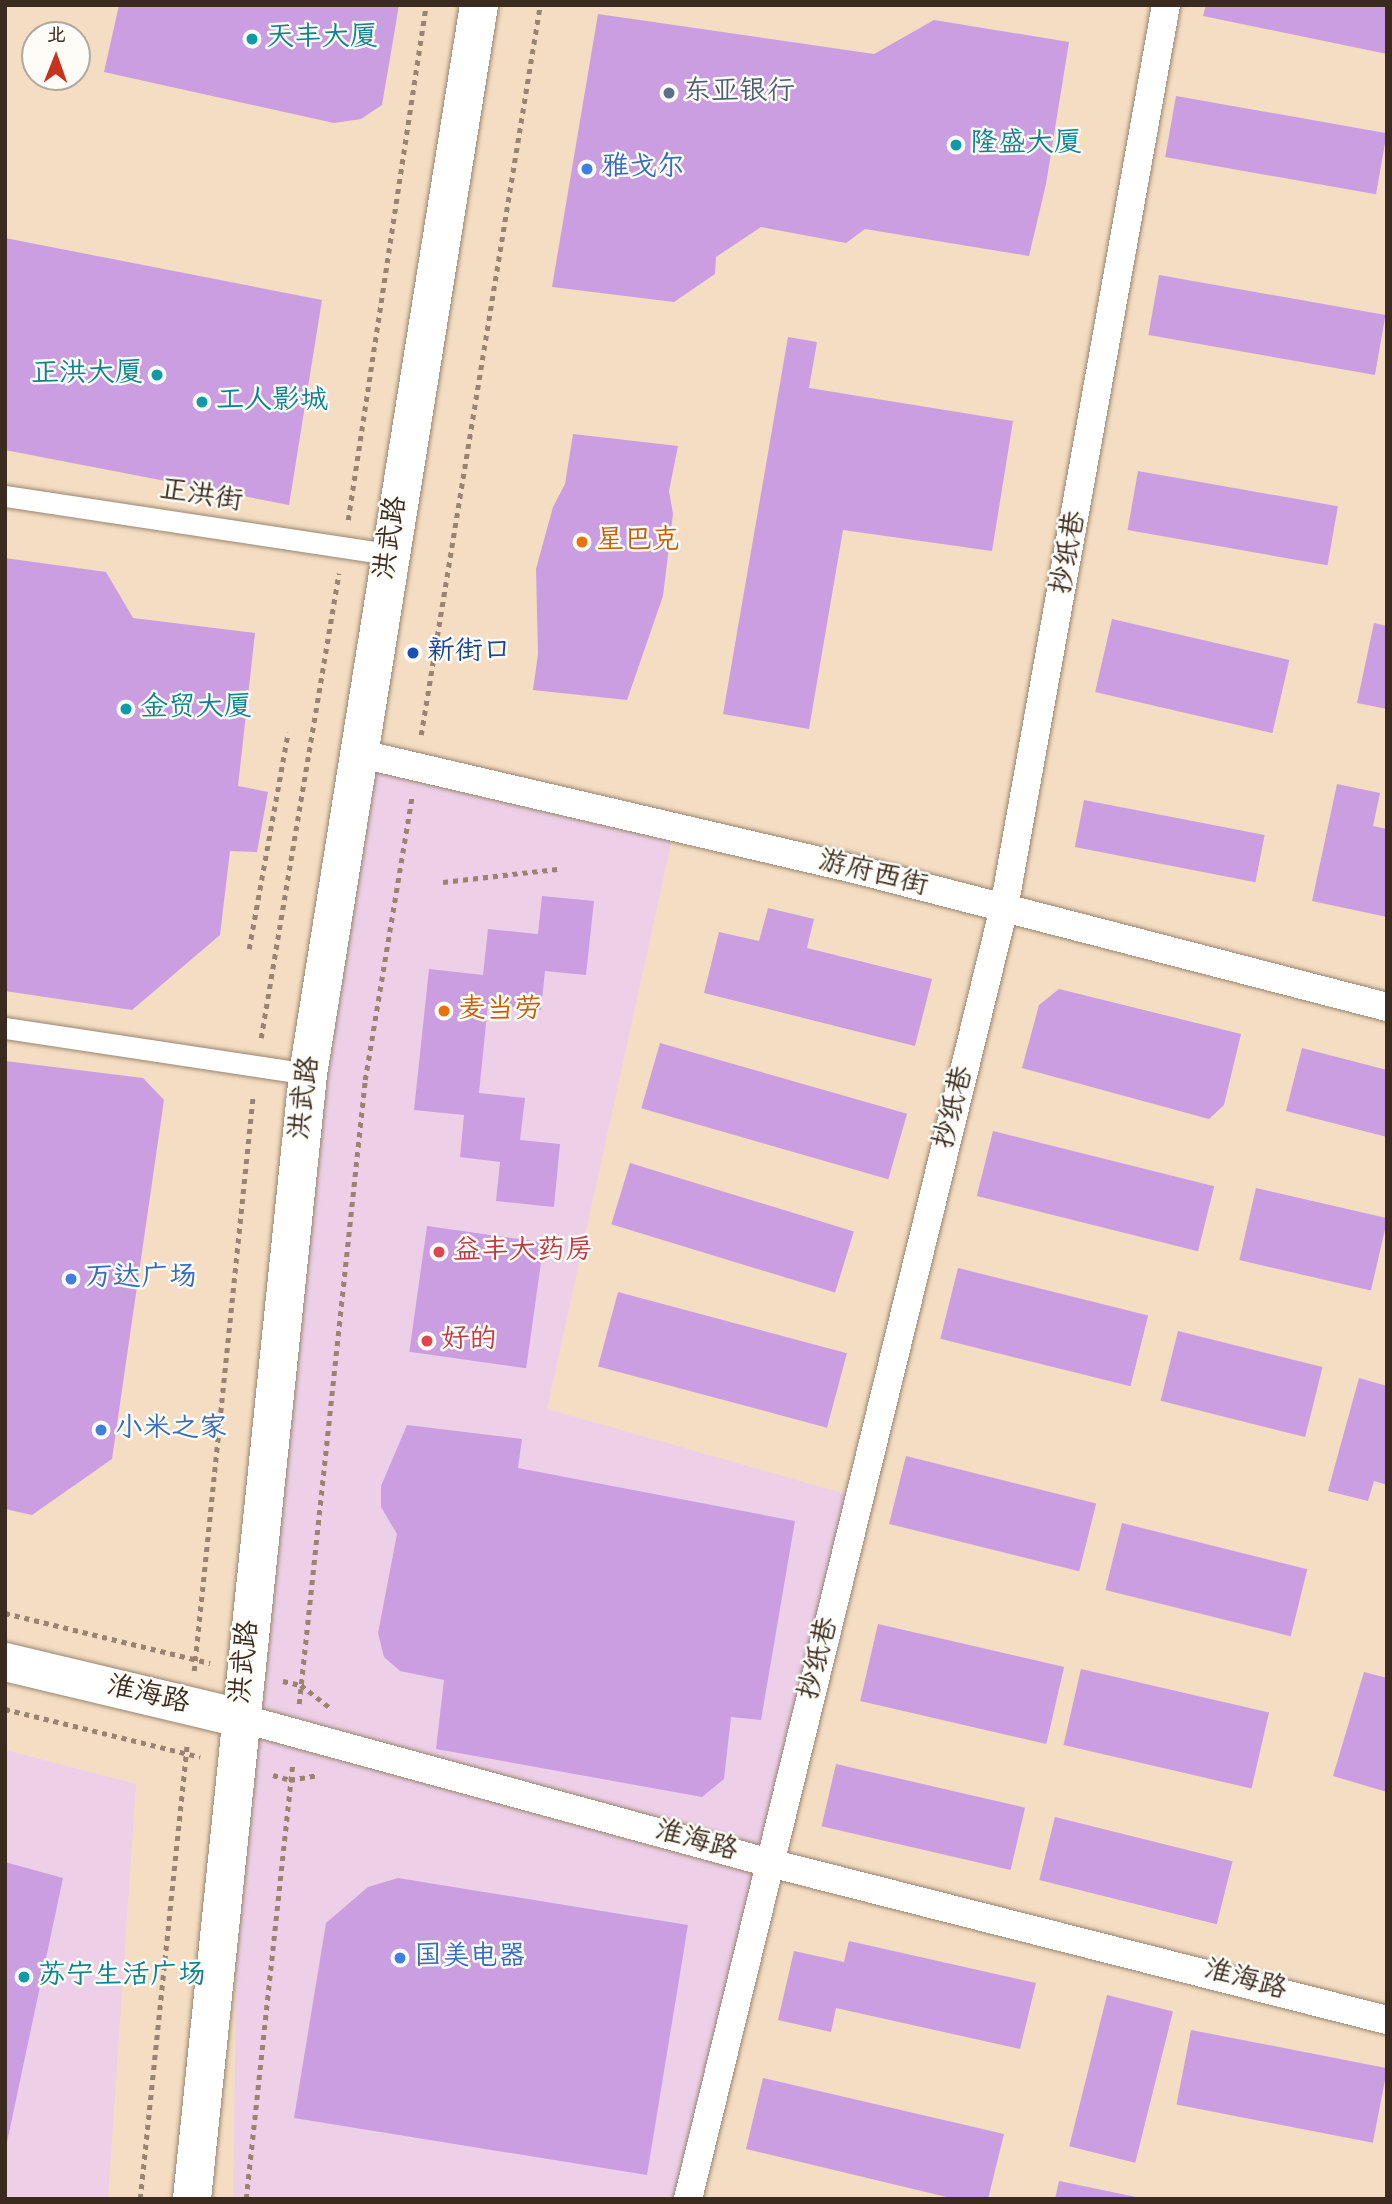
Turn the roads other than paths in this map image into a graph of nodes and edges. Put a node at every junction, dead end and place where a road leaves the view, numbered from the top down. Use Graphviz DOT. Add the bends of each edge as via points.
graph roads {
  1 [pos="479,5"];
  2 [pos="1166,5"];
  3 [pos="5,496"];
  4 [pos="389,554"];
  5 [pos="357,753"];
  6 [pos="1004,908"];
  7 [pos="1387,1007"];
  8 [pos="5,1028"];
  9 [pos="308,1074"];
  10 [pos="5,1662"];
  11 [pos="240,1718"];
  12 [pos="771,1863"];
  13 [pos="1387,2020"];
  14 [pos="192,2199"];
  15 [pos="688,2199"];
  1 -- 4 [label="main road, 洪武路"];
  2 -- 6 [label="street, 抄纸巷"];
  3 -- 4 [label="street, 正洪街"];
  4 -- 5 [label="main road, 洪武路"];
  5 -- 6 [label="street, 游府西街"];
  5 -- 9 [label="main road, 洪武路"];
  6 -- 7 [label="street, 游府西街"];
  6 -- 12 [label="street, 抄纸巷"];
  8 -- 9 [label="street"];
  9 -- 11 [label="main road, 洪武路"];
  10 -- 11 [label="main road, 淮海路"];
  11 -- 12 [label="street, 淮海路"];
  11 -- 14 [label="main road, 洪武路"];
  12 -- 13 [label="street, 淮海路" via="1230,1976"];
  12 -- 15 [label="street, 抄纸巷"];
}
